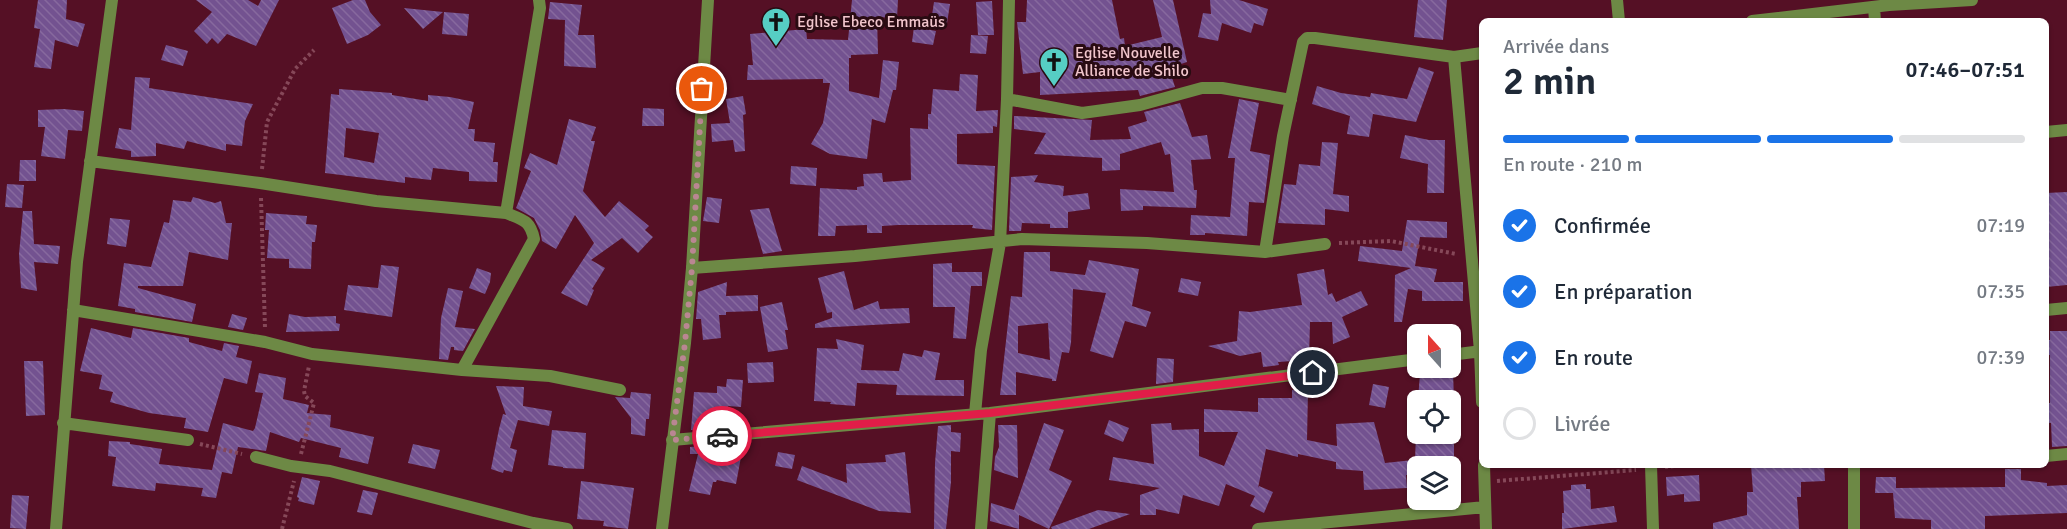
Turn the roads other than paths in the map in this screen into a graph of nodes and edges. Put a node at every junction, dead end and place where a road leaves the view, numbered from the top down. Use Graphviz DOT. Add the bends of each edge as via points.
graph roads {
  1 [pos="112,0"];
  2 [pos="539,0"];
  3 [pos="708,0"];
  4 [pos="1009,0"];
  5 [pos="1617,0"];
  6 [pos="1972,0"];
  7 [pos="1889,2"];
  8 [pos="1874,7"];
  9 [pos="1619,18"];
  10 [pos="1778,18"];
  11 [pos="1875,18"];
  12 [pos="1479,53"];
  13 [pos="1455,57"];
  14 [pos="1007,99"];
  15 [pos="1291,100"];
  16 [pos="2067,130"];
  17 [pos="2049,132"];
  18 [pos="90,161"];
  19 [pos="506,213"];
  20 [pos="1000,243"];
  21 [pos="1325,244"];
  22 [pos="1265,252"];
  23 [pos="692,268"];
  24 [pos="2067,308"];
  25 [pos="2049,309"];
  26 [pos="73,310"];
  27 [pos="1479,330"];
  28 [pos="1479,351"];
  29 [pos="1461,354"];
  30 [pos="1407,360"];
  31 [pos="462,370"];
  32 [pos="620,390"];
  33 [pos="990,413"];
  34 [pos="975,414"];
  35 [pos="63,423"];
  36 [pos="188,440"];
  37 [pos="672,440"];
  38 [pos="2067,454"];
  39 [pos="2049,456"];
  40 [pos="256,458"];
  41 [pos="1484,468"];
  42 [pos="1651,468"];
  43 [pos="1854,468"];
  44 [pos="1485,507"];
  45 [pos="56,529"];
  46 [pos="567,529"];
  47 [pos="662,529"];
  48 [pos="981,529"];
  49 [pos="1258,529"];
  50 [pos="1486,529"];
  51 [pos="1653,529"];
  52 [pos="1854,529"];
  1 -- 18 [label="street"];
  2 -- 19 [label="street"];
  3 -- 23 [label="street"];
  4 -- 14 [label="street"];
  5 -- 9 [label="street"];
  6 -- 7 [label="street"];
  7 -- 8 [label="street"];
  8 -- 10 [label="street"];
  8 -- 11 [label="street"];
  12 -- 13 [label="street"];
  13 -- 15 [label="street" via="1307,38"];
  13 -- 27 [label="street"];
  14 -- 15 [label="street" via="1082,113 1140,105 1202,88"];
  14 -- 20 [label="street"];
  15 -- 22 [label="street"];
  16 -- 17 [label="street"];
  18 -- 19 [label="street" via="376,201"];
  18 -- 26 [label="street"];
  19 -- 31 [label="street" via="527,221 534,239"];
  20 -- 22 [label="street" via="1022,239 1147,243"];
  20 -- 23 [label="street"];
  20 -- 34 [label="street" via="981,350"];
  21 -- 22 [label="street"];
  23 -- 37 [label="street"];
  24 -- 25 [label="street"];
  26 -- 31 [label="street" via="265,342 312,354"];
  26 -- 35 [label="street"];
  28 -- 29 [label="street"];
  30 -- 33 [label="street"];
  31 -- 32 [label="street" via="550,376"];
  33 -- 34 [label="street"];
  33 -- 48 [label="street"];
  34 -- 37 [label="street"];
  35 -- 36 [label="street"];
  35 -- 45 [label="street"];
  37 -- 47 [label="street"];
  38 -- 39 [label="street"];
  40 -- 46 [label="street" via="330,471"];
  41 -- 44 [label="street"];
  42 -- 51 [label="street"];
  43 -- 52 [label="street"];
  44 -- 49 [label="street"];
  44 -- 50 [label="street"];
}
